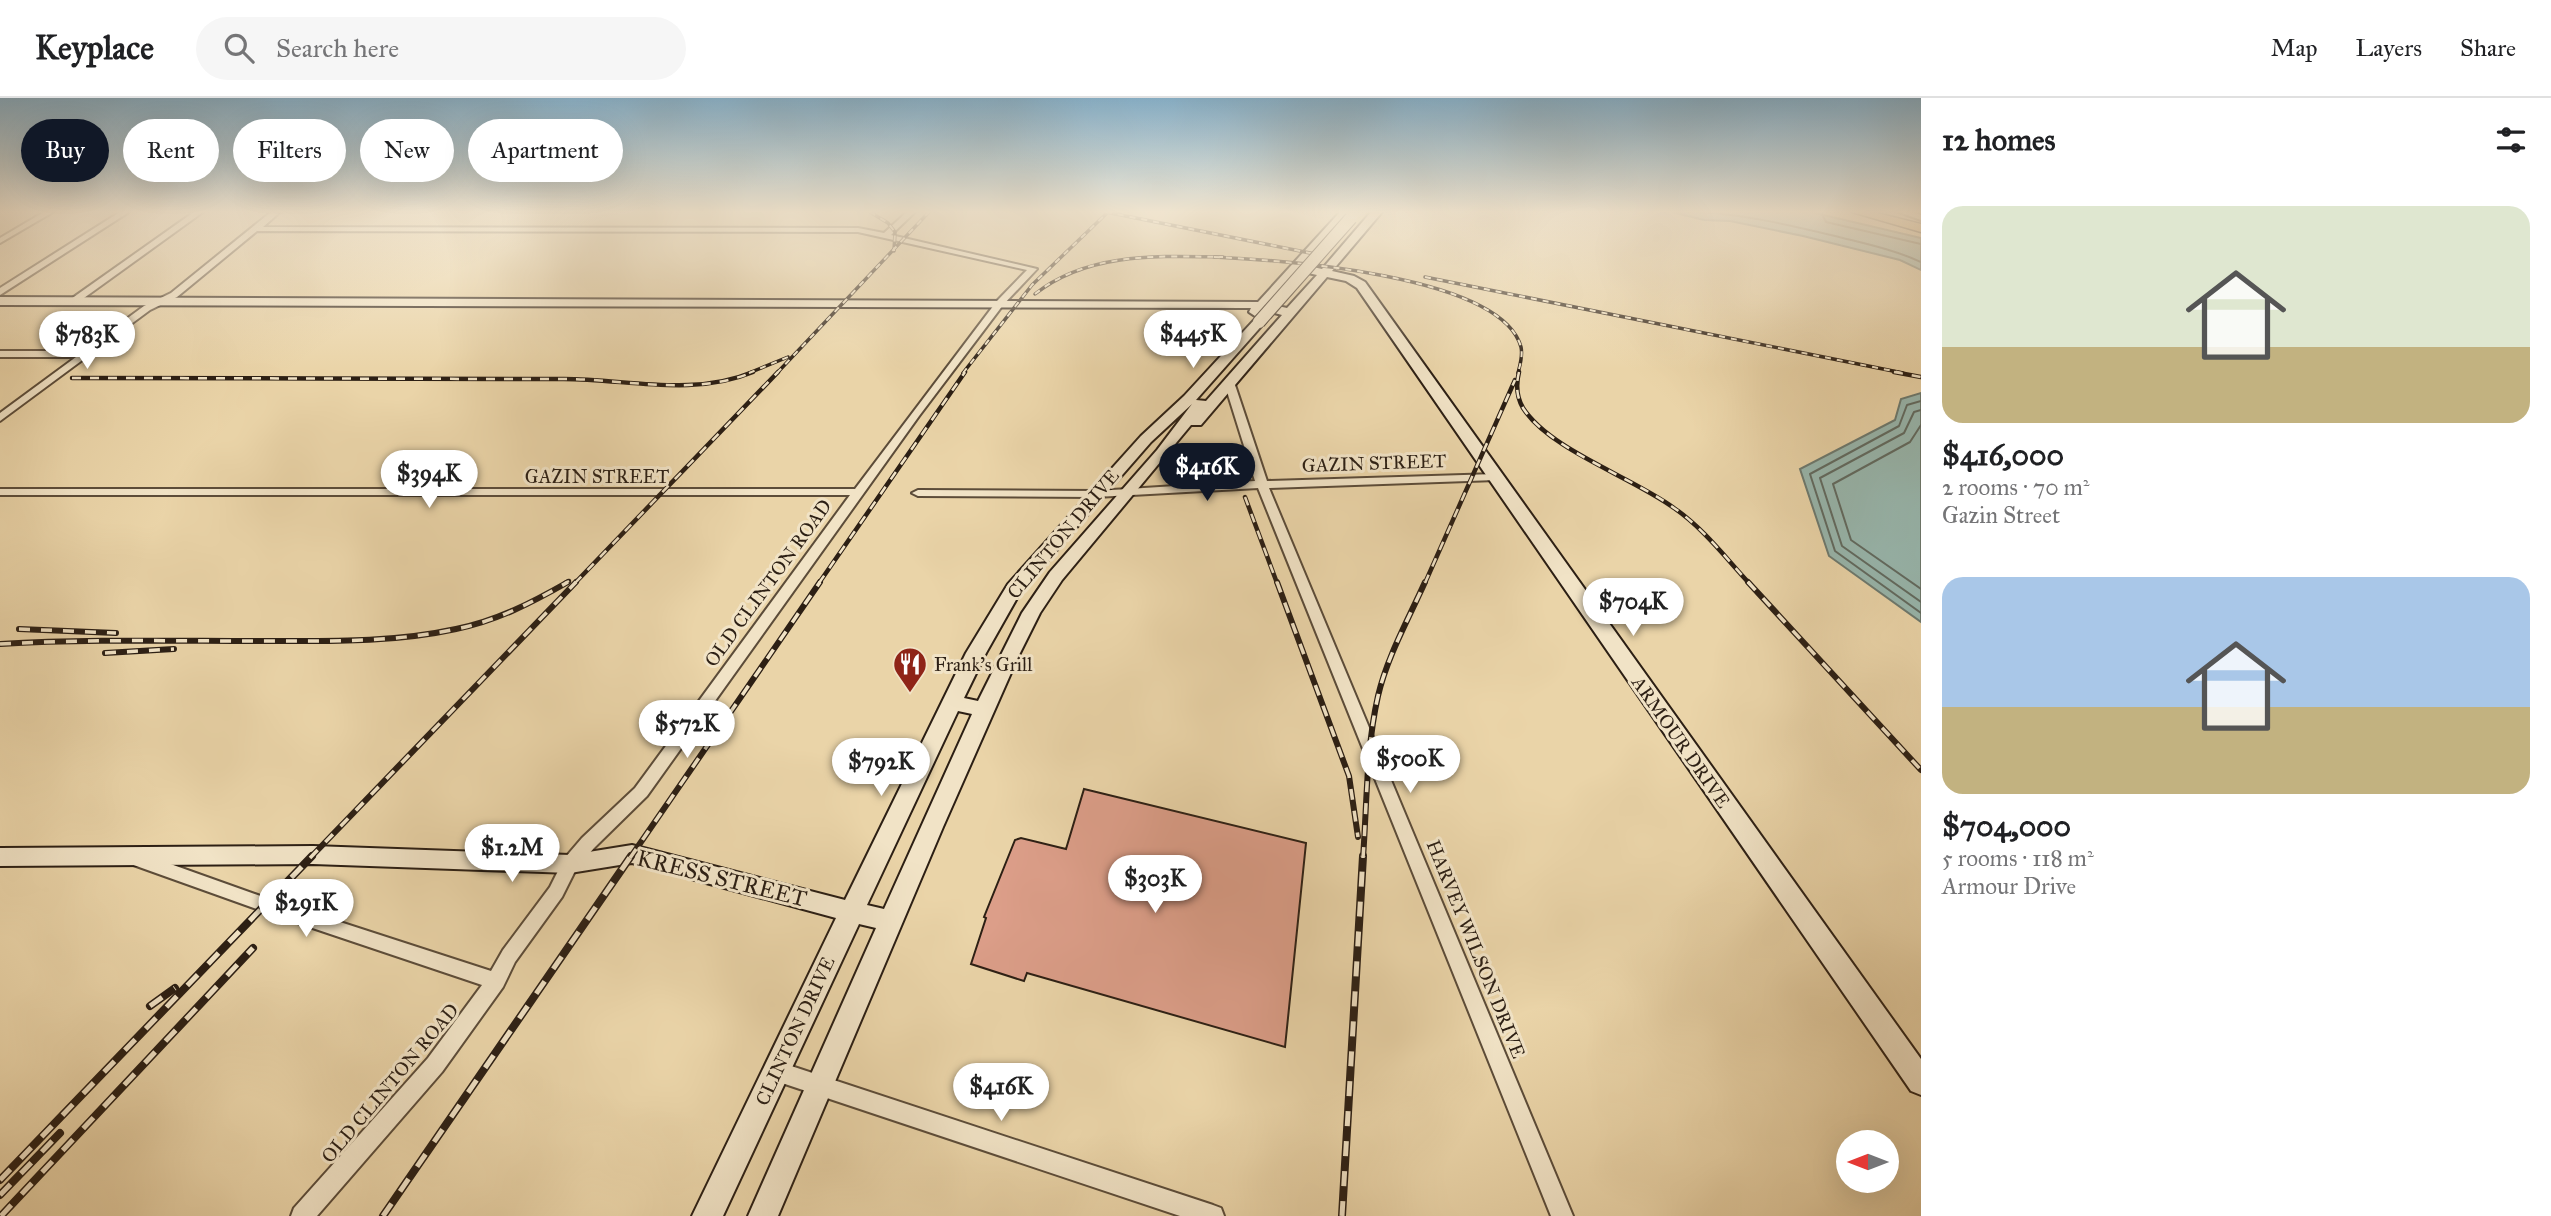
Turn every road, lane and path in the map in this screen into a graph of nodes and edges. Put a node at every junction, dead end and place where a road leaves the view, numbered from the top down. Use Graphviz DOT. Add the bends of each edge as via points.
graph roads {
  1 [pos="43,264"];
  2 [pos="126,264"];
  3 [pos="212,264"];
  4 [pos="1016,264"];
  5 [pos="1299,264"];
  6 [pos="1314,264"];
  7 [pos="1333,264"];
  8 [pos="1296,267"];
  9 [pos="1325,273"];
  10 [pos="0,292"];
  11 [pos="0,301"];
  12 [pos="74,301"];
  13 [pos="160,301"];
  14 [pos="999,303"];
  15 [pos="1260,306"];
  16 [pos="1291,313"];
  17 [pos="1264,323"];
  18 [pos="0,354"];
  19 [pos="84,354"];
  20 [pos="1230,385"];
  21 [pos="0,417"];
  22 [pos="1154,446"];
  23 [pos="1496,477"];
  24 [pos="1262,484"];
  25 [pos="1130,491"];
  26 [pos="0,492"];
  27 [pos="859,492"];
  28 [pos="918,494"];
  29 [pos="1096,494"];
  30 [pos="952,702"];
  31 [pos="986,710"];
  32 [pos="0,857"];
  33 [pos="130,857"];
  34 [pos="570,863"];
  35 [pos="851,910"];
  36 [pos="892,922"];
  37 [pos="496,982"];
  38 [pos="776,1071"];
  39 [pos="1921,1082"];
  40 [pos="820,1086"];
  41 [pos="302,1216"];
  42 [pos="707,1216"];
  43 [pos="763,1216"];
  44 [pos="1213,1216"];
  45 [pos="1562,1216"];
  1 -- 10 [label="street"];
  2 -- 12 [label="street"];
  3 -- 13 [label="street"];
  4 -- 14 [label="street, OLD CLINTON ROAD" via="1033,268"];
  5 -- 8 [label="street"];
  6 -- 17 [label="street, CLINTON DRIVE"];
  7 -- 9 [label="street"];
  8 -- 9 [label="street, ARMOUR DRIVE"];
  8 -- 15 [label="street"];
  9 -- 16 [label="street"];
  9 -- 23 [label="street, ARMOUR DRIVE" via="1361,285"];
  11 -- 12 [label="street"];
  12 -- 13 [label="street"];
  13 -- 14 [label="street"];
  13 -- 19 [label="street"];
  14 -- 15 [label="street"];
  14 -- 27 [label="street, OLD CLINTON ROAD"];
  15 -- 16 [label="street"];
  15 -- 22 [label="street" via="1197,375"];
  16 -- 20 [label="street"];
  17 -- 22 [label="street, CLINTON DRIVE" via="1189,399"];
  17 -- 22 [label="street, CLINTON DRIVE" via="1195,409"];
  18 -- 19 [label="street"];
  19 -- 21 [label="street"];
  20 -- 22 [label="street" via="1175,444"];
  20 -- 24 [label="street, HARVEY WILSON DRIVE"];
  22 -- 25 [label="street, CLINTON DRIVE"];
  22 -- 29 [label="street, CLINTON DRIVE"];
  23 -- 24 [label="street, GAZIN STREET"];
  23 -- 39 [label="street, ARMOUR DRIVE"];
  24 -- 25 [label="street, GAZIN STREET"];
  24 -- 45 [label="street, HARVEY WILSON DRIVE"];
  25 -- 29 [label="street, GAZIN STREET"];
  25 -- 31 [label="street, CLINTON DRIVE" via="1056,576 1031,613"];
  26 -- 27 [label="street, GAZIN STREET"];
  27 -- 34 [label="street, OLD CLINTON ROAD" via="642,792"];
  28 -- 29 [label="street, GAZIN STREET"];
  29 -- 30 [label="street, CLINTON DRIVE" via="1014,588"];
  30 -- 31 [label="street"];
  30 -- 35 [label="street, CLINTON DRIVE"];
  31 -- 36 [label="street, CLINTON DRIVE"];
  32 -- 33 [label="street, KRESS STREET"];
  33 -- 34 [label="street, KRESS STREET" via="313,855"];
  33 -- 37 [label="street, KRESS STREET"];
  34 -- 35 [label="street, KRESS STREET" via="632,853"];
  34 -- 37 [label="street, OLD CLINTON ROAD"];
  35 -- 36 [label="street, KRESS STREET"];
  35 -- 38 [label="street, CLINTON DRIVE"];
  36 -- 40 [label="street, CLINTON DRIVE"];
  37 -- 41 [label="street, OLD CLINTON ROAD" via="435,1065"];
  38 -- 40 [label="street"];
  38 -- 42 [label="street, CLINTON DRIVE"];
  40 -- 43 [label="street, CLINTON DRIVE"];
  40 -- 44 [label="street"];
}
